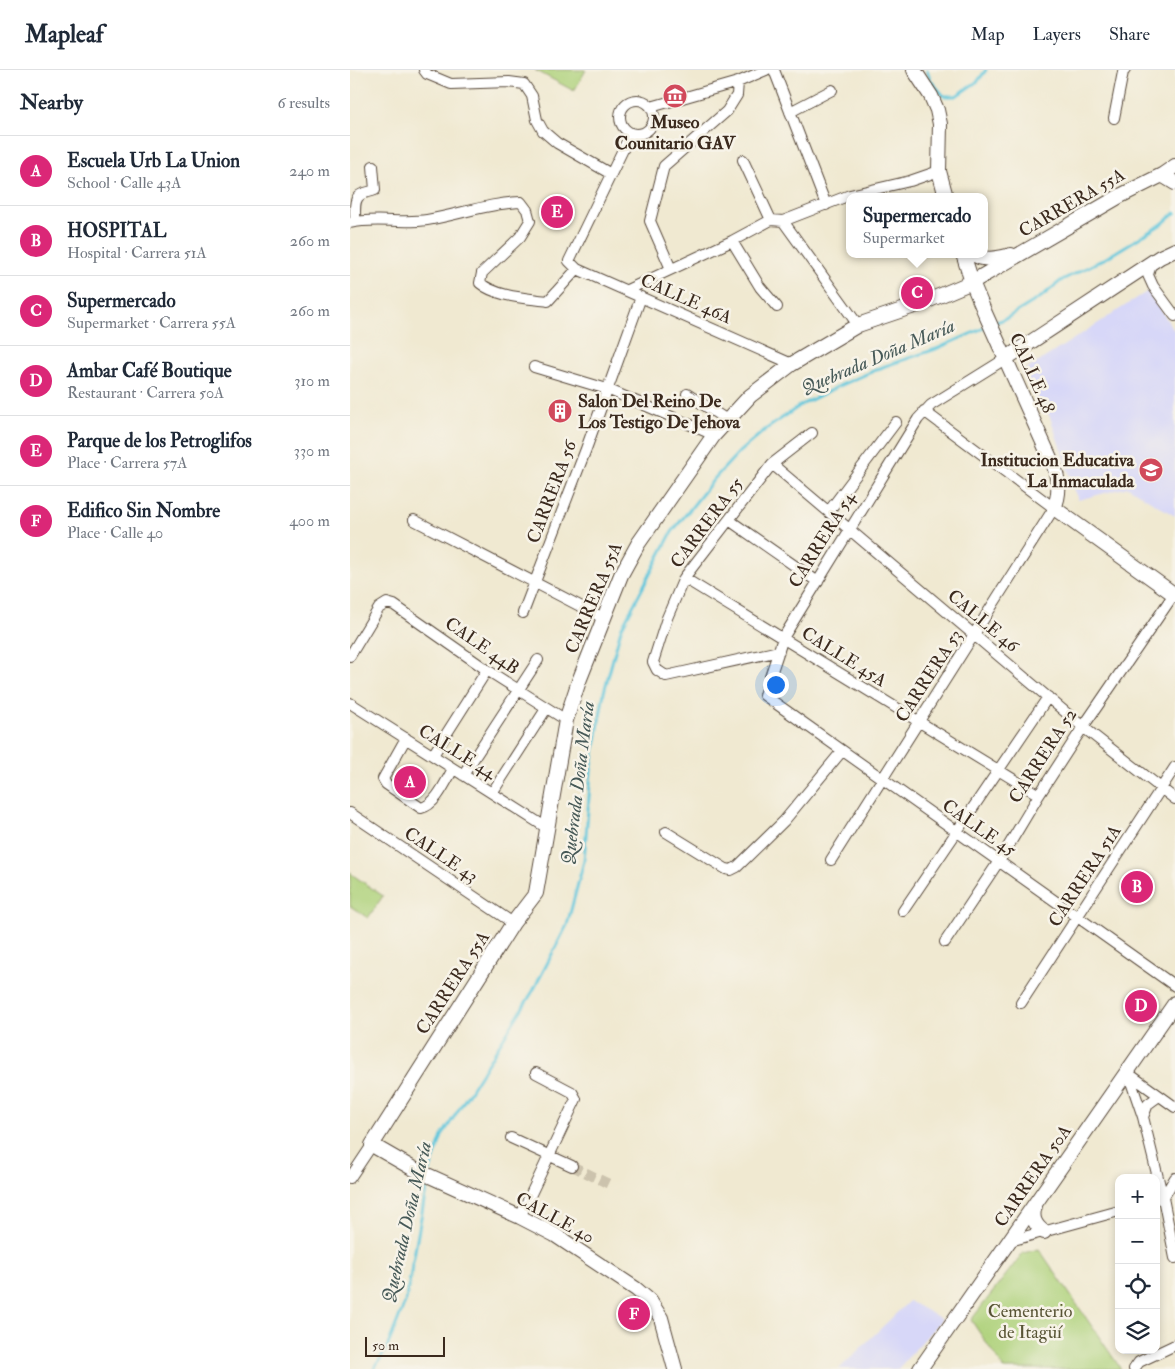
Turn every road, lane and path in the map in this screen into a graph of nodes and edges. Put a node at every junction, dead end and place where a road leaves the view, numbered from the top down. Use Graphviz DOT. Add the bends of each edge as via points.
graph roads {
  1 [pos="424,70"];
  2 [pos="766,70"];
  3 [pos="774,70"];
  4 [pos="914,70"];
  5 [pos="1125,70"];
  6 [pos="738,82"];
  7 [pos="832,90"];
  8 [pos="651,107"];
  9 [pos="790,112"];
  10 [pos="1114,118"];
  11 [pos="631,133"];
  12 [pos="743,160"];
  13 [pos="373,166"];
  14 [pos="1175,166"];
  15 [pos="939,171"];
  16 [pos="611,174"];
  17 [pos="1168,179"];
  18 [pos="862,193"];
  19 [pos="945,193"];
  20 [pos="846,198"];
  21 [pos="826,205"];
  22 [pos="771,220"];
  23 [pos="783,220"];
  24 [pos="353,222"];
  25 [pos="732,241"];
  26 [pos="1175,250"];
  27 [pos="1022,253"];
  28 [pos="964,258"];
  29 [pos="979,258"];
  30 [pos="1151,263"];
  31 [pos="577,269"];
  32 [pos="671,269"];
  33 [pos="972,282"];
  34 [pos="627,290"];
  35 [pos="641,297"];
  36 [pos="777,307"];
  37 [pos="1175,316"];
  38 [pos="858,325"];
  39 [pos="1002,352"];
  40 [pos="792,364"];
  41 [pos="534,367"];
  42 [pos="607,389"];
  43 [pos="687,394"];
  44 [pos="924,411"];
  45 [pos="727,420"];
  46 [pos="896,422"];
  47 [pos="714,434"];
  48 [pos="812,434"];
  49 [pos="772,464"];
  50 [pos="1054,508"];
  51 [pos="828,510"];
  52 [pos="414,520"];
  53 [pos="729,520"];
  54 [pos="851,529"];
  55 [pos="684,578"];
  56 [pos="534,582"];
  57 [pos="818,582"];
  58 [pos="1175,594"];
  59 [pos="523,614"];
  60 [pos="605,618"];
  61 [pos="974,635"];
  62 [pos="783,638"];
  63 [pos="779,651"];
  64 [pos="350,656"];
  65 [pos="538,660"];
  66 [pos="487,670"];
  67 [pos="518,691"];
  68 [pos="764,695"];
  69 [pos="1048,697"];
  70 [pos="350,703"];
  71 [pos="546,708"];
  72 [pos="566,720"];
  73 [pos="919,722"];
  74 [pos="1083,727"];
  75 [pos="406,738"];
  76 [pos="842,751"];
  77 [pos="433,755"];
  78 [pos="1175,767"];
  79 [pos="453,768"];
  80 [pos="998,771"];
  81 [pos="463,775"];
  82 [pos="882,779"];
  83 [pos="1161,788"];
  84 [pos="492,793"];
  85 [pos="1039,795"];
  86 [pos="1175,799"];
  87 [pos="350,813"];
  88 [pos="547,828"];
  89 [pos="666,832"];
  90 [pos="956,832"];
  91 [pos="831,860"];
  92 [pos="998,862"];
  93 [pos="903,912"];
  94 [pos="1077,917"];
  95 [pos="513,924"];
  96 [pos="945,942"];
  97 [pos="1175,986"];
  98 [pos="1021,1003"];
  99 [pos="1175,1004"];
  100 [pos="1128,1072"];
  101 [pos="536,1073"];
  102 [pos="1159,1096"];
  103 [pos="1175,1107"];
  104 [pos="1143,1117"];
  105 [pos="511,1138"];
  106 [pos="372,1145"];
  107 [pos="550,1155"];
  108 [pos="572,1166"];
  109 [pos="1155,1174"];
  110 [pos="350,1178"];
  111 [pos="1175,1178"];
  112 [pos="1160,1199"];
  113 [pos="1035,1206"];
  114 [pos="1115,1212"];
  115 [pos="520,1217"];
  116 [pos="1171,1224"];
  117 [pos="1044,1232"];
  118 [pos="1010,1241"];
  119 [pos="1175,1258"];
  120 [pos="1175,1345"];
  121 [pos="925,1367"];
  122 [pos="675,1369"];
  123 [pos="1134,1369"];
  1 -- 16 [label="street" via="451,84 524,84 532,96 543,131 557,143"];
  2 -- 6 [label="street"];
  3 -- 9 [label="street"];
  4 -- 15 [label="street" via="937,110 940,124"];
  5 -- 10 [label="street"];
  6 -- 8 [label="street"];
  6 -- 32 [label="street" via="737,95 727,111 664,166 650,221"];
  7 -- 9 [label="street"];
  8 -- 11 [label="street" via="654,115 652,124 639,134"];
  8 -- 11 [label="street" via="635,99 621,110 623,128"];
  9 -- 21 [label="street"];
  11 -- 16 [label="street"];
  12 -- 22 [label="street"];
  13 -- 24 [label="street" via="376,187 357,198"];
  14 -- 17 [label="street, CARRERA 55A"];
  15 -- 18 [label="street"];
  15 -- 19 [label="street"];
  16 -- 31 [label="street, CALLE 46A" via="569,261"];
  17 -- 27 [label="street, CARRERA 55A" via="1120,196"];
  20 -- 21 [label="street"];
  21 -- 23 [label="street"];
  22 -- 23 [label="street"];
  22 -- 25 [label="street"];
  23 -- 38 [label="street"];
  24 -- 31 [label="street" via="425,220 521,202 530,221 520,237 482,273 480,283 489,290 548,301"];
  25 -- 32 [label="street"];
  25 -- 36 [label="street" via="760,287"];
  26 -- 30 [label="street"];
  27 -- 29 [label="street"];
  27 -- 33 [label="street, CARRERA 55A"];
  28 -- 33 [label="street, CALLE 48"];
  30 -- 37 [label="street" via="1148,275"];
  30 -- 39 [label="street"];
  31 -- 34 [label="street, CALLE 46A"];
  32 -- 34 [label="street"];
  33 -- 38 [label="street, CARRERA 55A"];
  33 -- 39 [label="street, CALLE 48"];
  34 -- 35 [label="street, CALLE 46A"];
  35 -- 40 [label="street, CALLE 46A"];
  35 -- 42 [label="street, CARRERA 56"];
  38 -- 40 [label="street, CARRERA 55A"];
  39 -- 44 [label="street"];
  39 -- 50 [label="street, CALLE 48" via="1055,469 1060,486"];
  40 -- 45 [label="street, CARRERA 55A" via="750,396"];
  41 -- 42 [label="street"];
  42 -- 47 [label="street"];
  42 -- 56 [label="street, CARRERA 56"];
  43 -- 45 [label="street"];
  44 -- 50 [label="street"];
  44 -- 54 [label="street, CARRERA 54"];
  45 -- 47 [label="street, CARRERA 55A"];
  46 -- 51 [label="street"];
  47 -- 60 [label="street, CARRERA 55A" via="638,544 621,575"];
  48 -- 49 [label="street, CARRERA 55"];
  49 -- 51 [label="street, CALLE 46"];
  49 -- 53 [label="street, CARRERA 55"];
  50 -- 58 [label="street"];
  50 -- 61 [label="street, CARRERA 53"];
  51 -- 54 [label="street, CALLE 46"];
  52 -- 56 [label="street"];
  53 -- 55 [label="street, CARRERA 55"];
  53 -- 57 [label="street"];
  54 -- 57 [label="street, CARRERA 54"];
  54 -- 61 [label="street, CALLE 46"];
  55 -- 62 [label="street, CALLE 45A"];
  55 -- 63 [label="street, CARRERA 55" via="653,662 657,670 666,676"];
  56 -- 59 [label="street, CARRERA 56"];
  56 -- 60 [label="street"];
  57 -- 62 [label="street, CARRERA 54"];
  58 -- 74 [label="street, CARRERA 52"];
  60 -- 72 [label="street, CARRERA 55A"];
  61 -- 69 [label="street, CALLE 46"];
  61 -- 73 [label="street, CARRERA 53"];
  62 -- 63 [label="street, CARRERA 54"];
  62 -- 73 [label="street, CALLE 45A"];
  63 -- 68 [label="street, CARRERA 54"];
  64 -- 66 [label="street, CALE 44B" via="379,608 387,603"];
  65 -- 67 [label="street"];
  66 -- 67 [label="street, CALE 44B"];
  66 -- 77 [label="street"];
  67 -- 71 [label="street, CALE 44B"];
  67 -- 81 [label="street"];
  68 -- 76 [label="street, CALLE 45"];
  69 -- 74 [label="street, CALLE 46"];
  69 -- 80 [label="street"];
  70 -- 75 [label="street, CALLE 44"];
  71 -- 72 [label="street, CALE 44B"];
  71 -- 84 [label="street"];
  72 -- 88 [label="street, CARRERA 55A"];
  73 -- 80 [label="street, CALLE 45A"];
  73 -- 82 [label="street, CARRERA 53"];
  74 -- 83 [label="street, CALLE 46"];
  74 -- 85 [label="street, CARRERA 52"];
  75 -- 77 [label="street, CALLE 44"];
  75 -- 79 [label="street" via="384,779 386,784 421,808 432,802"];
  76 -- 82 [label="street, CALLE 45"];
  76 -- 89 [label="street" via="784,821 731,870 726,870"];
  77 -- 79 [label="street, CALLE 44"];
  78 -- 83 [label="street, CARRERA 51A"];
  79 -- 81 [label="street, CALLE 44"];
  80 -- 85 [label="street, CALLE 45A"];
  80 -- 90 [label="street"];
  81 -- 84 [label="street, CALLE 44"];
  82 -- 90 [label="street, CALLE 45"];
  82 -- 91 [label="street, CARRERA 53"];
  83 -- 86 [label="street, CALLE 46"];
  83 -- 94 [label="street, CARRERA 51A"];
  84 -- 88 [label="street, CALLE 44"];
  85 -- 92 [label="street, CARRERA 52"];
  87 -- 95 [label="street, CALLE 43"];
  88 -- 95 [label="street, CARRERA 55A" via="536,893"];
  90 -- 92 [label="street, CALLE 45"];
  90 -- 93 [label="street"];
  92 -- 94 [label="street, CALLE 45"];
  92 -- 96 [label="street, CARRERA 52"];
  94 -- 97 [label="street, CALLE 45"];
  94 -- 98 [label="street, CARRERA 51A"];
  95 -- 106 [label="street, CARRERA 55A"];
  99 -- 100 [label="street, CARRERA 50A"];
  100 -- 102 [label="street"];
  100 -- 104 [label="street"];
  100 -- 113 [label="street, CARRERA 50A"];
  101 -- 107 [label="street" via="572,1092 576,1099"];
  102 -- 103 [label="street"];
  102 -- 104 [label="street" via="1148,1104"];
  104 -- 109 [label="street"];
  105 -- 107 [label="street"];
  106 -- 110 [label="street, CARRERA 55A"];
  106 -- 115 [label="street, CALLE 40" via="412,1168"];
  107 -- 108 [label="street"];
  107 -- 115 [label="street"];
  111 -- 112 [label="street"];
  112 -- 116 [label="street"];
  113 -- 117 [label="street" via="1034,1220"];
  113 -- 118 [label="street, CARRERA 50A"];
  114 -- 117 [label="street"];
  115 -- 122 [label="street, CALLE 40" via="555,1235 650,1301 661,1318"];
  116 -- 119 [label="street"];
  117 -- 118 [label="street"];
  118 -- 121 [label="street, CARRERA 50A"];
  120 -- 123 [label="street" via="1139,1362"];
}
